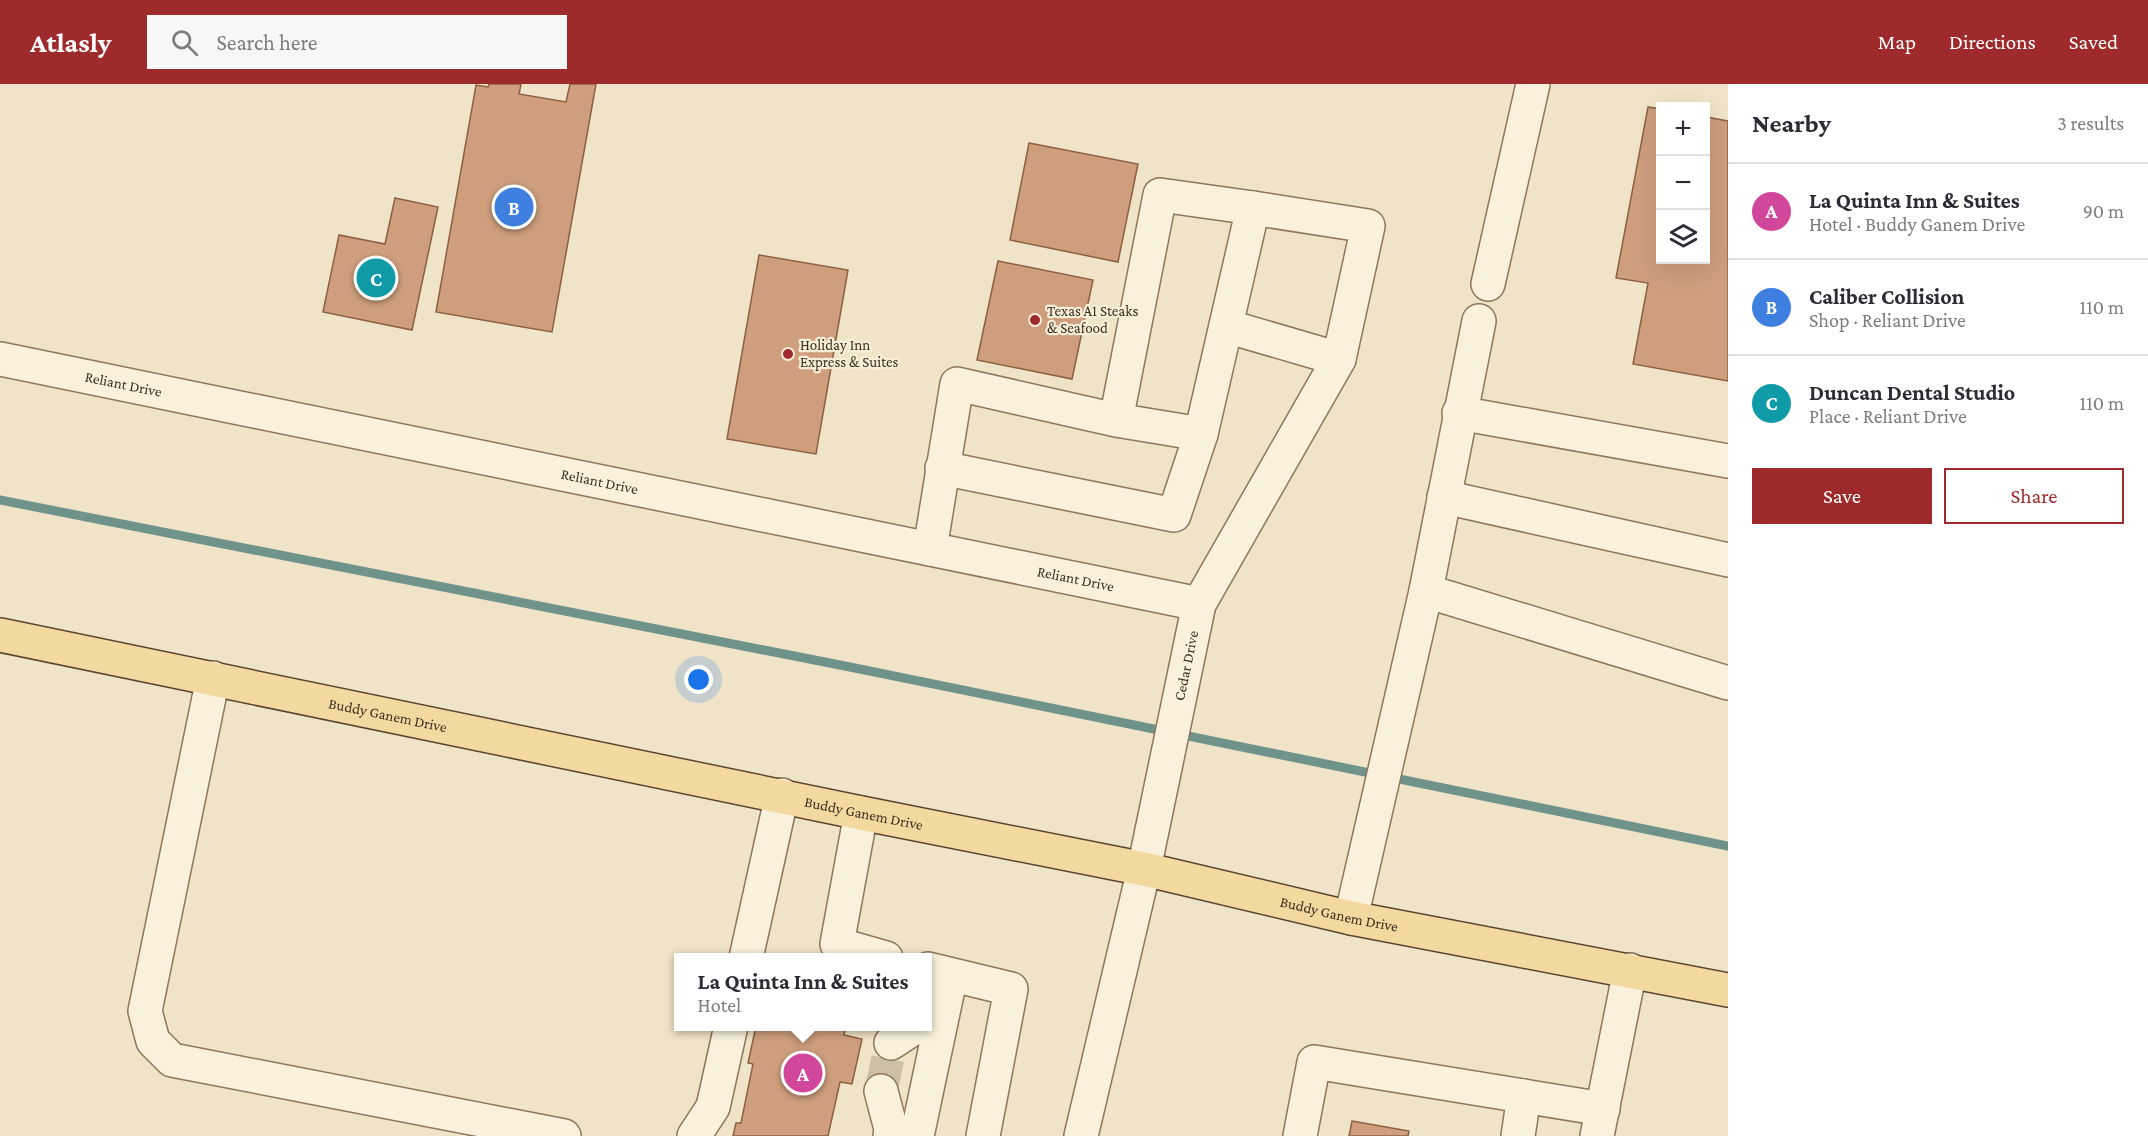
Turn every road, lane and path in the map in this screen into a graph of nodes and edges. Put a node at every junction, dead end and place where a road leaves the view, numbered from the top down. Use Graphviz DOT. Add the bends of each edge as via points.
graph roads {
  1 [pos="1533,84"];
  2 [pos="1253,208"];
  3 [pos="1488,284"];
  4 [pos="1479,321"];
  5 [pos="1226,326"];
  6 [pos="0,359"];
  7 [pos="1339,359"];
  8 [pos="1460,413"];
  9 [pos="1116,420"];
  10 [pos="1201,434"];
  11 [pos="1728,461"];
  12 [pos="942,468"];
  13 [pos="1444,497"];
  14 [pos="930,549"];
  15 [pos="1728,560"];
  16 [pos="1426,591"];
  17 [pos="1199,604"];
  18 [pos="0,635"];
  19 [pos="213,678"];
  20 [pos="1728,683"];
  21 [pos="782,795"];
  22 [pos="861,813"];
  23 [pos="1144,869"];
  24 [pos="1351,918"];
  25 [pos="747,953"];
  26 [pos="871,953"];
  27 [pos="1630,970"];
  28 [pos="939,972"];
  29 [pos="1728,990"];
  30 [pos="936,1015"];
  31 [pos="729,1031"];
  32 [pos="931,1031"];
  33 [pos="881,1090"];
  34 [pos="1524,1096"];
  35 [pos="1600,1123"];
  36 [pos="902,1135"];
  37 [pos="564,1136"];
  38 [pos="694,1136"];
  39 [pos="982,1136"];
  40 [pos="1081,1136"];
  41 [pos="1300,1136"];
  42 [pos="1518,1136"];
  1 -- 3 [label="street"];
  2 -- 5 [label="street"];
  2 -- 7 [label="street, Cedar Drive" via="1368,226"];
  2 -- 9 [label="street" via="1160,195"];
  4 -- 8 [label="street"];
  5 -- 7 [label="street"];
  5 -- 10 [label="street"];
  6 -- 14 [label="street, Reliant Drive"];
  7 -- 17 [label="street, Cedar Drive"];
  8 -- 11 [label="street"];
  8 -- 13 [label="street"];
  9 -- 10 [label="street"];
  9 -- 12 [label="street" via="957,384"];
  10 -- 12 [label="street" via="1174,515"];
  12 -- 14 [label="street"];
  13 -- 15 [label="street"];
  13 -- 16 [label="street"];
  14 -- 17 [label="street, Reliant Drive"];
  16 -- 20 [label="street"];
  16 -- 24 [label="street"];
  17 -- 23 [label="street, Cedar Drive"];
  18 -- 19 [label="main road, Buddy Ganem Drive"];
  19 -- 21 [label="main road, Buddy Ganem Drive"];
  19 -- 37 [label="street" via="145,1011 153,1041 172,1060"];
  21 -- 22 [label="main road, Buddy Ganem Drive"];
  21 -- 25 [label="street"];
  22 -- 23 [label="main road, Buddy Ganem Drive"];
  22 -- 26 [label="street" via="837,944"];
  23 -- 24 [label="main road, Buddy Ganem Drive"];
  23 -- 40 [label="street, Cedar Drive"];
  24 -- 27 [label="main road, Buddy Ganem Drive"];
  27 -- 29 [label="main road, Buddy Ganem Drive"];
  27 -- 35 [label="street"];
  28 -- 30 [label="street"];
  28 -- 39 [label="street" via="1011,989"];
  31 -- 38 [label="street" via="713,1107"];
  32 -- 36 [label="street"];
  33 -- 36 [label="street"];
  34 -- 35 [label="street"];
  34 -- 41 [label="street" via="1314,1062"];
  34 -- 42 [label="street"];
}
